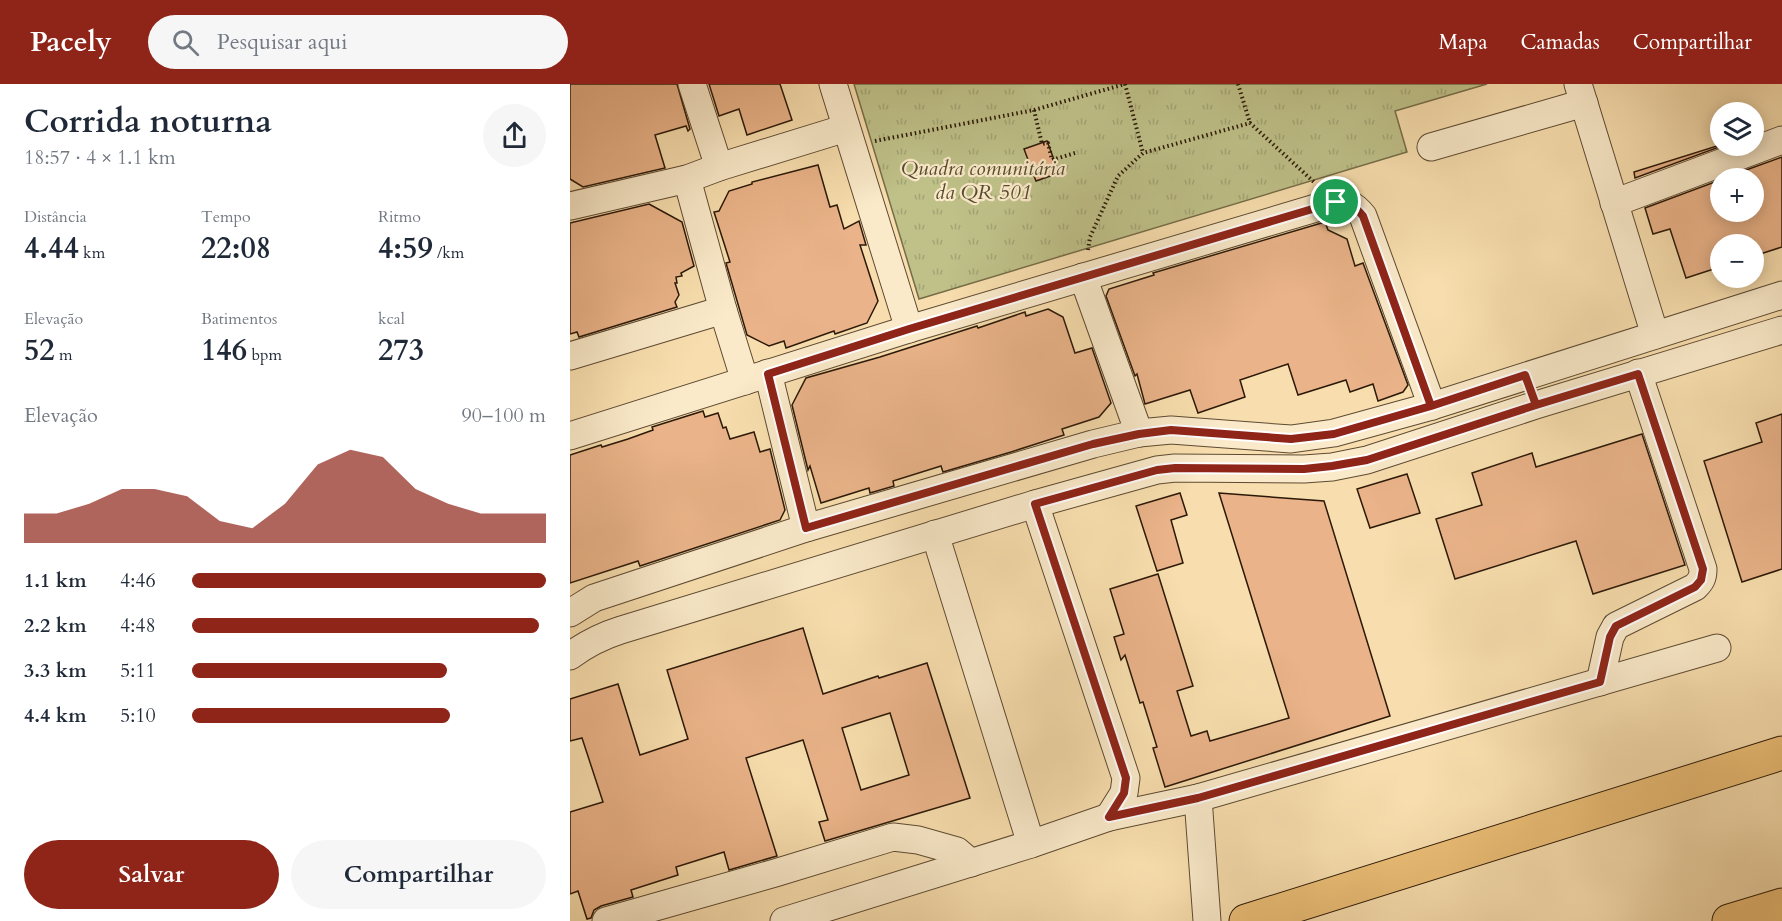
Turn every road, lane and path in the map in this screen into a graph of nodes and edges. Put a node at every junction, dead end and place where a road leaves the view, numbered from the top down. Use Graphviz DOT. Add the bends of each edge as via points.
graph roads {
  1 [pos="692,84"];
  2 [pos="833,84"];
  3 [pos="1125,84"];
  4 [pos="1238,84"];
  5 [pos="1581,93"];
  6 [pos="1034,110"];
  7 [pos="1250,123"];
  8 [pos="849,137"];
  9 [pos="1782,140"];
  10 [pos="1431,147"];
  11 [pos="1075,153"];
  12 [pos="1143,153"];
  13 [pos="719,167"];
  14 [pos="687,179"];
  15 [pos="1336,202"];
  16 [pos="1614,203"];
  17 [pos="570,206"];
  18 [pos="1083,277"];
  19 [pos="1782,295"];
  20 [pos="723,310"];
  21 [pos="909,329"];
  22 [pos="1782,330"];
  23 [pos="1654,335"];
  24 [pos="570,356"];
  25 [pos="1638,374"];
  26 [pos="1525,375"];
  27 [pos="756,377"];
  28 [pos="1536,405"];
  29 [pos="1431,406"];
  30 [pos="1139,434"];
  31 [pos="570,436"];
  32 [pos="1035,504"];
  33 [pos="806,528"];
  34 [pos="935,534"];
  35 [pos="570,613"];
  36 [pos="1717,648"];
  37 [pos="570,656"];
  38 [pos="1600,682"];
  39 [pos="1782,753"];
  40 [pos="1198,798"];
  41 [pos="1109,817"];
  42 [pos="1030,844"];
  43 [pos="971,863"];
  44 [pos="1782,905"];
  45 [pos="606,921"];
  46 [pos="784,921"];
  47 [pos="1207,921"];
  48 [pos="1246,921"];
  49 [pos="1729,921"];
  1 -- 13 [label="street"];
  2 -- 8 [label="street"];
  3 -- 6 [label="path"];
  3 -- 12 [label="path"];
  4 -- 7 [label="path"];
  5 -- 10 [label="street"];
  5 -- 16 [label="street"];
  6 -- 8 [label="path"];
  6 -- 11 [label="path" via="1042,144 1048,143 1052,160"];
  7 -- 12 [label="path"];
  7 -- 15 [label="path"];
  8 -- 13 [label="street"];
  8 -- 21 [label="street"];
  9 -- 16 [label="street"];
  12 -- 18 [label="path" via="1118,176 1090,237"];
  13 -- 14 [label="street"];
  14 -- 17 [label="street"];
  14 -- 20 [label="street"];
  15 -- 18 [label="street"];
  15 -- 29 [label="street" via="1356,207 1363,216"];
  16 -- 23 [label="street"];
  18 -- 21 [label="street"];
  18 -- 30 [label="street"];
  19 -- 23 [label="street"];
  20 -- 24 [label="street"];
  20 -- 27 [label="street"];
  21 -- 27 [label="street"];
  22 -- 25 [label="street"];
  23 -- 26 [label="street"];
  25 -- 28 [label="street"];
  25 -- 38 [label="street" via="1703,576 1695,587 1616,626"];
  26 -- 28 [label="street"];
  26 -- 29 [label="street"];
  27 -- 31 [label="street"];
  27 -- 33 [label="street"];
  28 -- 32 [label="street" via="1367,460 1304,469 1157,470"];
  29 -- 30 [label="street" via="1334,434 1291,439 1171,430"];
  30 -- 33 [label="street"];
  32 -- 34 [label="street"];
  32 -- 41 [label="street" via="1126,778 1124,793"];
  33 -- 35 [label="street" via="594,598"];
  34 -- 37 [label="street" via="603,636"];
  34 -- 42 [label="street"];
  36 -- 38 [label="street"];
  38 -- 40 [label="street"];
  39 -- 48 [label="highway"];
  40 -- 41 [label="street"];
  40 -- 47 [label="street"];
  41 -- 42 [label="street"];
  42 -- 43 [label="street"];
  43 -- 45 [label="street" via="957,851 893,837"];
  43 -- 46 [label="street"];
  44 -- 49 [label="highway"];
}
